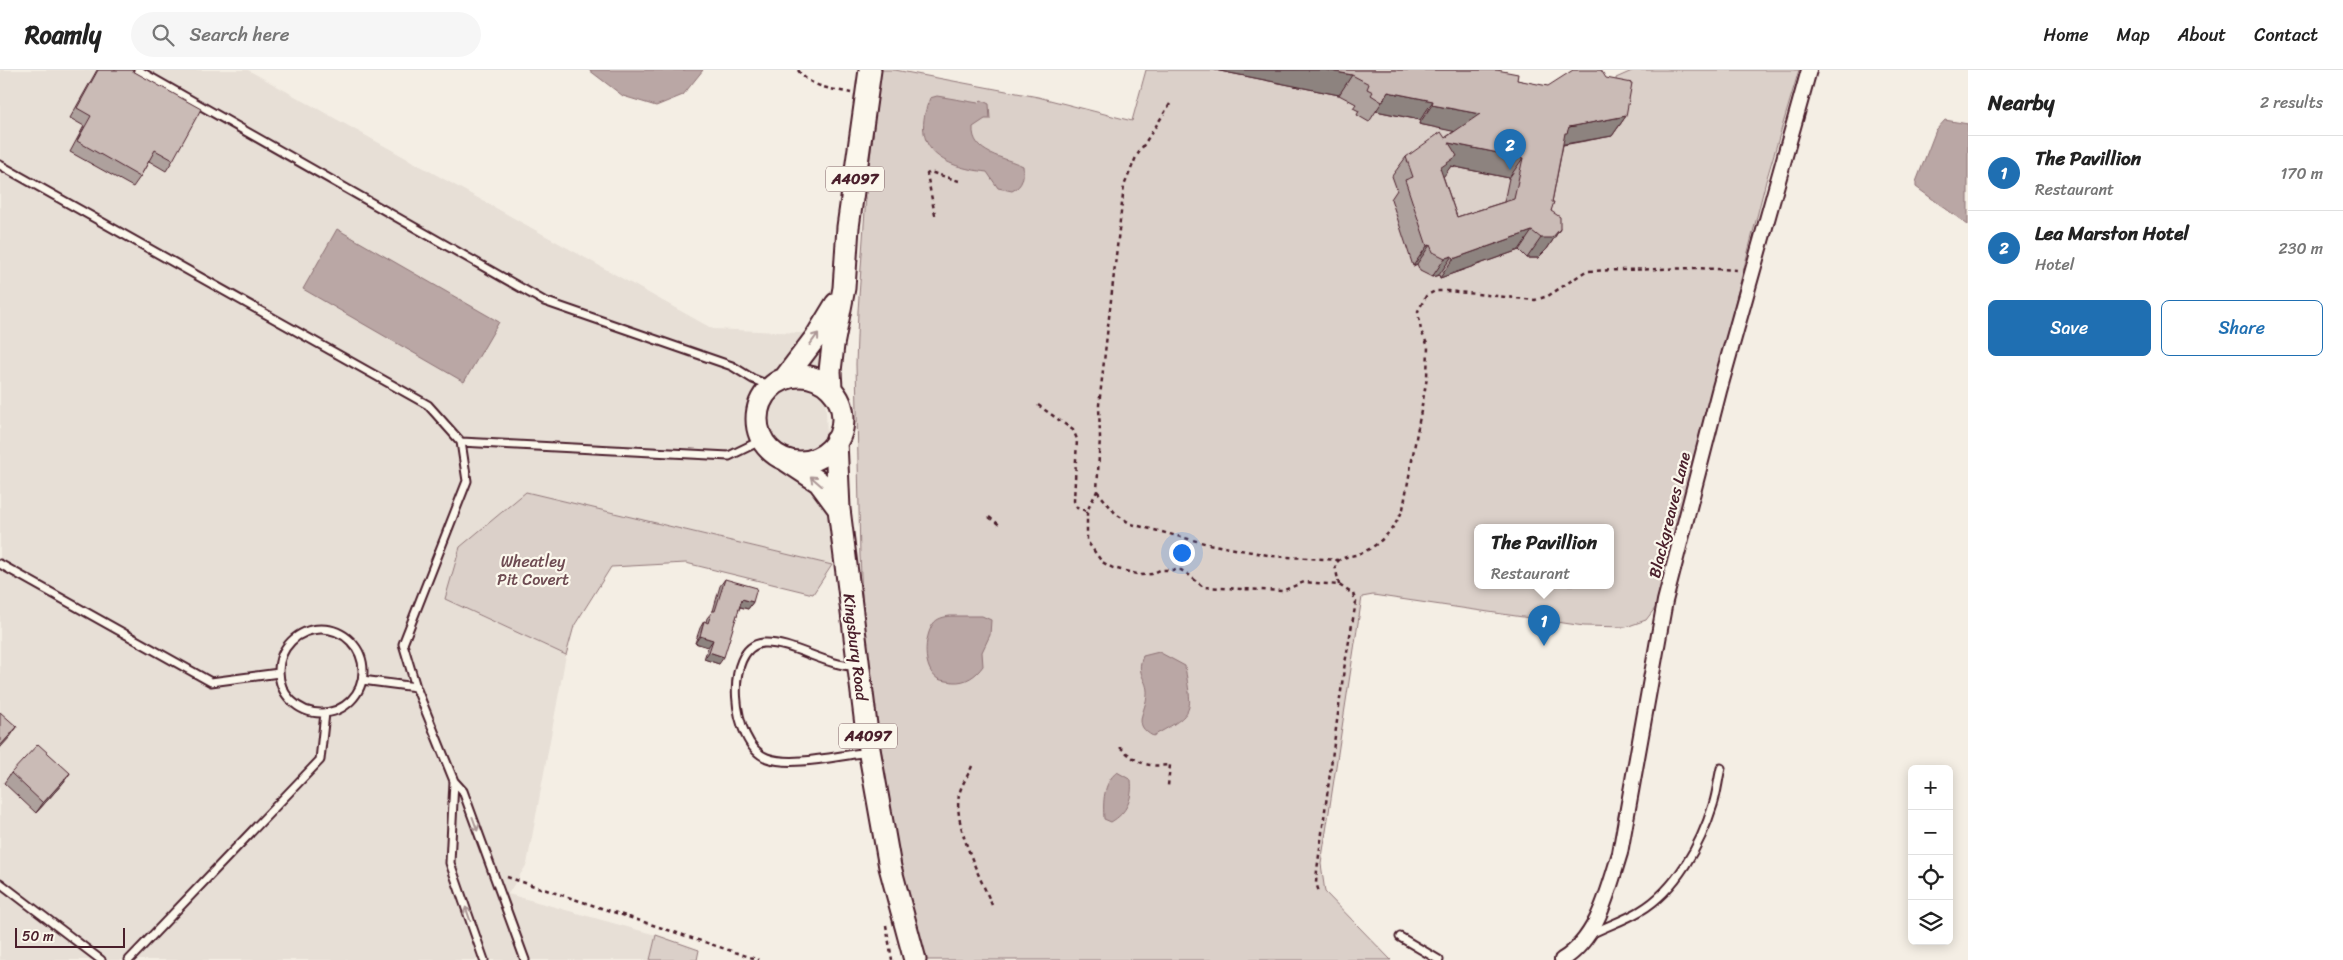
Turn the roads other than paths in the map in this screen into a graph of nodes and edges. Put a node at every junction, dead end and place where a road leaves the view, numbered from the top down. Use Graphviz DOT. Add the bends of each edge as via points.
graph roads {
  1 [pos="138,70"];
  2 [pos="870,70"];
  3 [pos="1809,70"];
  4 [pos="0,164"];
  5 [pos="844,288"];
  6 [pos="778,382"];
  7 [pos="831,388"];
  8 [pos="762,440"];
  9 [pos="836,441"];
  10 [pos="461,442"];
  11 [pos="787,460"];
  12 [pos="839,509"];
  13 [pos="0,564"];
  14 [pos="859,665"];
  15 [pos="278,673"];
  16 [pos="362,680"];
  17 [pos="416,688"];
  18 [pos="325,713"];
  19 [pos="869,749"];
  20 [pos="1720,768"];
  21 [pos="454,781"];
  22 [pos="0,883"];
  23 [pos="1588,935"];
  24 [pos="1400,937"];
  25 [pos="101,960"];
  26 [pos="128,960"];
  27 [pos="484,960"];
  28 [pos="525,960"];
  29 [pos="915,960"];
  30 [pos="1439,960"];
  31 [pos="1562,960"];
  1 -- 6 [label="lane" via="544,301 732,366 753,379"];
  2 -- 5 [label="main road, Kingsbury Road / A4097" via="848,227"];
  3 -- 23 [label="street, Blackgreaves Lane" via="1752,270 1665,601 1620,853 1609,889"];
  4 -- 10 [label="lane" via="428,405"];
  6 -- 5 [label="main road, Kingsbury Road / A4097, one-way" via="816,337"];
  5 -- 7 [label="main road, Kingsbury Road / A4097" via="833,345"];
  6 -- 7 [label="main road" via="801,375 817,379"];
  6 -- 8 [label="main road, Kingsbury Road / A4097" via="762,398 757,411 757,426"];
  7 -- 9 [label="main road, Kingsbury Road / A4097" via="840,402 843,418"];
  8 -- 10 [label="lane" via="729,456"];
  8 -- 11 [label="main road, Kingsbury Road / A4097" via="772,453"];
  9 -- 11 [label="main road, Kingsbury Road / A4097" via="819,458 803,462"];
  9 -- 12 [label="main road, Kingsbury Road / A4097"];
  10 -- 17 [label="lane" via="467,480 403,644"];
  12 -- 11 [label="main road, Kingsbury Road / A4097, one-way" via="819,482"];
  12 -- 14 [label="main road, Kingsbury Road / A4097"];
  13 -- 15 [label="lane" via="211,682"];
  14 -- 19 [label="main road, Kingsbury Road / A4097"];
  14 -- 19 [label="lane" via="839,664 763,643 750,648 740,666 735,694 747,739 758,753 776,760 802,760 862,753"];
  15 -- 16 [label="lane" via="280,659 297,636 324,629 349,641 360,659"];
  15 -- 18 [label="lane" via="283,690 293,703 308,711"];
  16 -- 17 [label="lane"];
  16 -- 18 [label="lane" via="353,699 336,711"];
  17 -- 21 [label="lane"];
  18 -- 26 [label="lane" via="320,760"];
  19 -- 29 [label="main road, Kingsbury Road / A4097" via="890,867"];
  20 -- 23 [label="lane" via="1713,805 1697,843 1668,888 1641,911"];
  27 -- 21 [label="lane, one-way" via="450,863"];
  21 -- 28 [label="lane, one-way" via="463,791"];
  22 -- 25 [label="lane"];
  23 -- 31 [label="street, Blackgreaves Lane" via="1583,944"];
  24 -- 30 [label="lane"];
}
